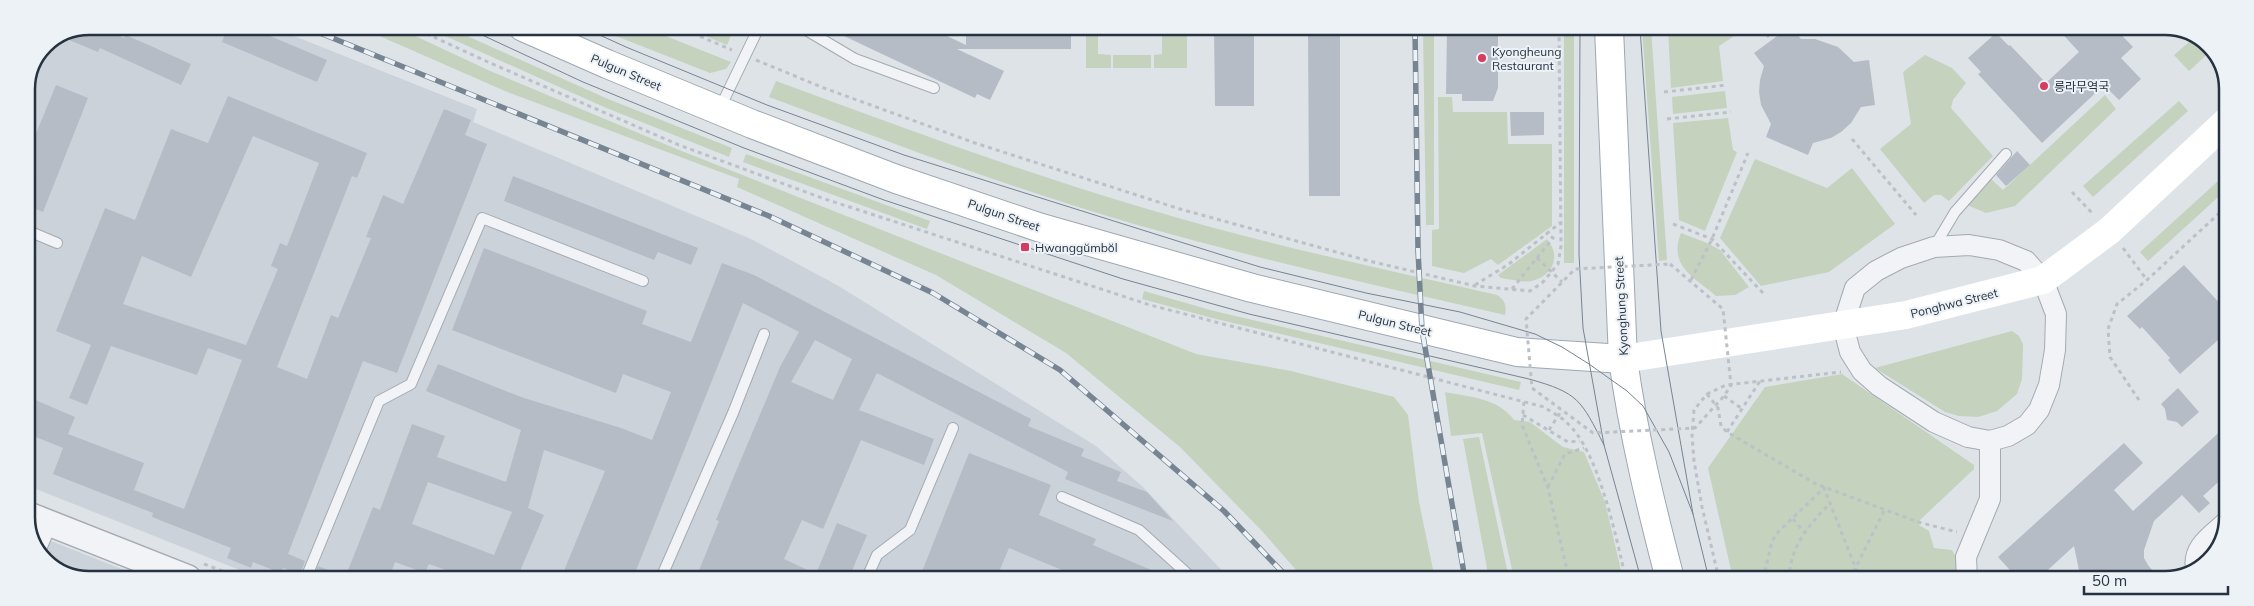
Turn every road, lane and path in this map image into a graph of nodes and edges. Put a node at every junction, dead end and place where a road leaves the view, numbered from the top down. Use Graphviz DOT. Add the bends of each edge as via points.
graph roads {
  1 [pos="429,35"];
  2 [pos="542,35"];
  3 [pos="697,35"];
  4 [pos="755,35"];
  5 [pos="814,35"];
  6 [pos="1559,35"];
  7 [pos="1609,35"];
  8 [pos="744,55"];
  9 [pos="1727,85"];
  10 [pos="934,88"];
  11 [pos="1664,92"];
  12 [pos="719,110"];
  13 [pos="1731,112"];
  14 [pos="1667,119"];
  15 [pos="2219,129"];
  16 [pos="1852,139"];
  17 [pos="1748,153"];
  18 [pos="2006,154"];
  19 [pos="2219,213"];
  20 [pos="1916,214"];
  21 [pos="1560,223"];
  22 [pos="1673,224"];
  23 [pos="1546,233"];
  24 [pos="35,234"];
  25 [pos="1712,239"];
  26 [pos="57,243"];
  27 [pos="1934,247"];
  28 [pos="1537,258"];
  29 [pos="1691,280"];
  30 [pos="2043,280"];
  31 [pos="643,281"];
  32 [pos="1562,282"];
  33 [pos="1475,286"];
  34 [pos="1512,290"];
  35 [pos="1763,293"];
  36 [pos="1843,325"];
  37 [pos="764,334"];
  38 [pos="1623,359"];
  39 [pos="1862,370"];
  40 [pos="1760,381"];
  41 [pos="1707,394"];
  42 [pos="1724,396"];
  43 [pos="2139,400"];
  44 [pos="1524,402"];
  45 [pos="1741,408"];
  46 [pos="1562,410"];
  47 [pos="1523,415"];
  48 [pos="953,428"];
  49 [pos="1548,430"];
  50 [pos="1727,432"];
  51 [pos="1581,441"];
  52 [pos="1990,441"];
  53 [pos="1584,448"];
  54 [pos="1548,488"];
  55 [pos="1824,488"];
  56 [pos="1062,497"];
  57 [pos="1830,502"];
  58 [pos="1885,509"];
  59 [pos="36,518"];
  60 [pos="1793,519"];
  61 [pos="2217,530"];
  62 [pos="1804,532"];
  63 [pos="1975,536"];
  64 [pos="2195,562"];
  65 [pos="1856,570"];
  66 [pos="156,571"];
  67 [pos="309,571"];
  68 [pos="665,571"];
  69 [pos="870,571"];
  70 [pos="1183,571"];
  71 [pos="1567,571"];
  72 [pos="1624,571"];
  73 [pos="1668,571"];
  74 [pos="1717,571"];
  75 [pos="1765,571"];
  76 [pos="1789,571"];
  77 [pos="1852,571"];
  78 [pos="1967,571"];
  1 -- 44 [label="path" via="679,145 822,198 1150,305"];
  2 -- 12 [label="main road, Pulgun Street"];
  3 -- 8 [label="path"];
  4 -- 8 [label="lane"];
  5 -- 10 [label="lane" via="855,59"];
  6 -- 21 [label="path"];
  7 -- 38 [label="main road, Kyonghung Street"];
  8 -- 12 [label="lane"];
  8 -- 33 [label="path" via="975,143 1180,209 1369,261"];
  9 -- 11 [label="path"];
  12 -- 38 [label="main road, Pulgun Street" via="896,179 1038,227 1183,270 1517,352"];
  13 -- 14 [label="path"];
  15 -- 30 [label="main road, Ponghwa Street" via="2109,231"];
  16 -- 20 [label="path"];
  17 -- 25 [label="path"];
  18 -- 27 [label="lane" via="1955,212"];
  19 -- 43 [label="path" via="2118,304 2108,329 2110,357"];
  21 -- 23 [label="path"];
  21 -- 34 [label="path" via="1558,264 1543,282 1530,291"];
  22 -- 25 [label="path"];
  23 -- 28 [label="path" via="1552,238"];
  23 -- 33 [label="path" via="1509,264"];
  24 -- 26 [label="lane"];
  25 -- 29 [label="path"];
  25 -- 35 [label="path"];
  27 -- 30 [label="street" via="1969,245 1999,250 2026,261"];
  27 -- 36 [label="street" via="1901,258 1876,271 1855,288"];
  28 -- 32 [label="path, bridge"];
  28 -- 34 [label="path"];
  29 -- 32 [label="path, bridge" via="1670,264 1575,269"];
  29 -- 42 [label="path, bridge" via="1722,309 1731,385"];
  30 -- 36 [label="main road, Ponghwa Street" via="1906,315"];
  30 -- 52 [label="street" via="2056,314 2055,350 2049,385 2039,410 2027,425 2008,436"];
  31 -- 67 [label="lane" via="482,218 411,384 379,401"];
  32 -- 46 [label="path, bridge" via="1526,320 1532,388"];
  33 -- 34 [label="path"];
  36 -- 38 [label="main road, Ponghwa Street"];
  36 -- 39 [label="street" via="1850,352"];
  37 -- 68 [label="lane"];
  38 -- 73 [label="main road, Kyonghung Street" via="1647,491"];
  39 -- 40 [label="path"];
  39 -- 52 [label="street" via="1879,386 1934,422 1968,437"];
  40 -- 41 [label="path" via="1726,385"];
  40 -- 45 [label="path"];
  41 -- 50 [label="path" via="1718,408 1721,426"];
  41 -- 74 [label="path" via="1694,410 1692,435 1702,507"];
  42 -- 45 [label="path"];
  42 -- 46 [label="path, bridge" via="1695,428 1593,433"];
  44 -- 47 [label="path"];
  44 -- 51 [label="path" via="1544,407 1568,423"];
  45 -- 50 [label="path"];
  46 -- 49 [label="path, bridge"];
  47 -- 49 [label="path"];
  47 -- 54 [label="path" via="1522,425"];
  48 -- 69 [label="lane" via="910,530 877,555"];
  49 -- 51 [label="path" via="1568,442"];
  50 -- 55 [label="path"];
  51 -- 53 [label="path"];
  52 -- 63 [label="street" via="1990,500"];
  53 -- 54 [label="path" via="1565,454"];
  53 -- 72 [label="path" via="1606,500"];
  54 -- 71 [label="path"];
  55 -- 57 [label="path"];
  55 -- 58 [label="path"];
  55 -- 60 [label="path"];
  56 -- 70 [label="lane" via="1139,530"];
  57 -- 62 [label="path"];
  57 -- 65 [label="path"];
  58 -- 63 [label="path" via="1918,522"];
  58 -- 65 [label="path"];
  59 -- 66 [label="street"];
  60 -- 62 [label="path"];
  60 -- 75 [label="path" via="1778,531 1772,541"];
  61 -- 64 [label="street" via="2199,547"];
  62 -- 76 [label="path"];
  63 -- 78 [label="street" via="1966,557"];
  65 -- 77 [label="path"];
}
